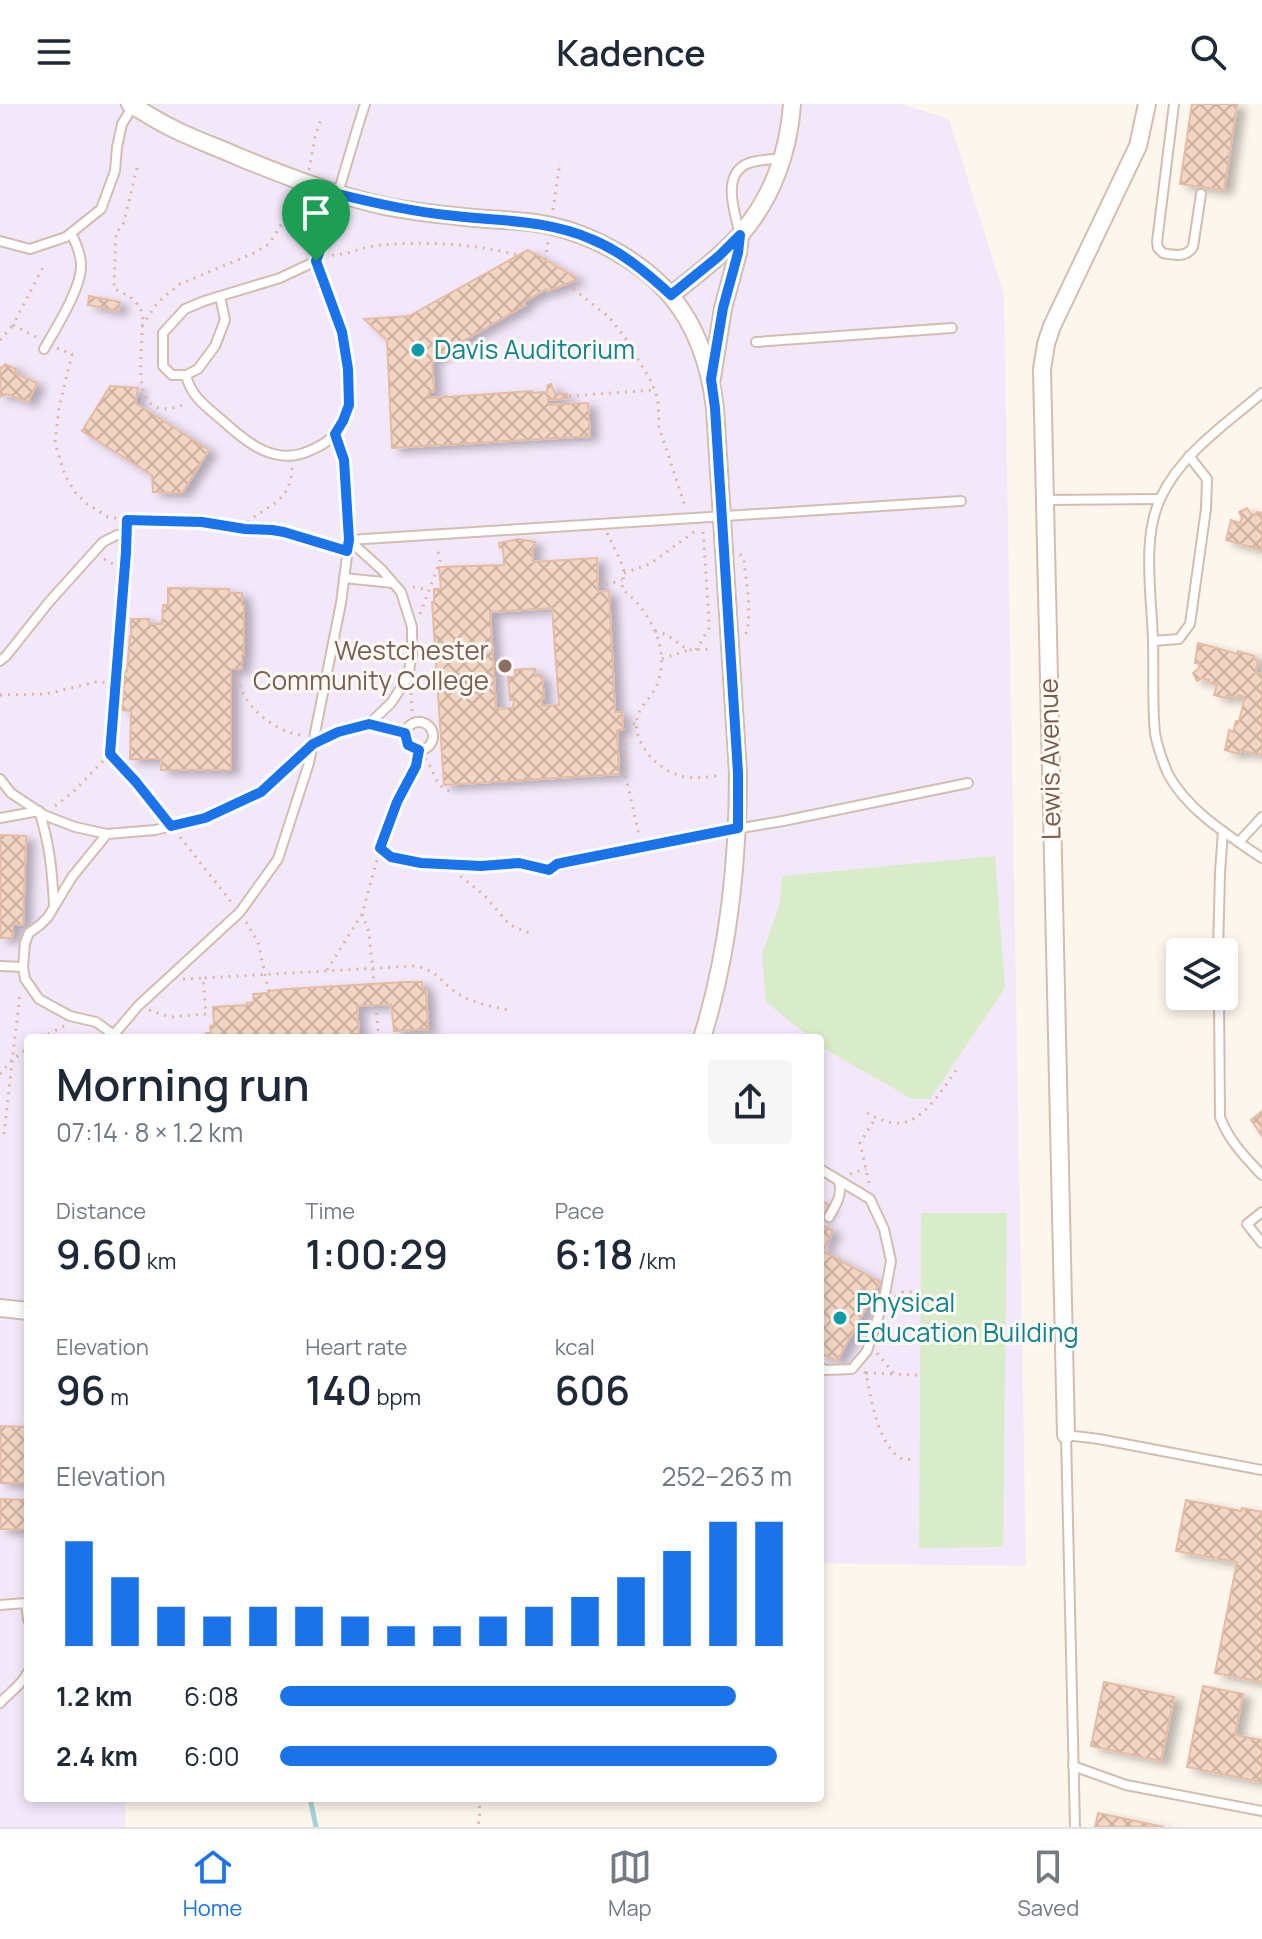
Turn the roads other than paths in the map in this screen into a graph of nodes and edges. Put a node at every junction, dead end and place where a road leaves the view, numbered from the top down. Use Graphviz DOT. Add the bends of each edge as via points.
graph roads {
  1 [pos="365,104"];
  2 [pos="792,104"];
  3 [pos="1147,104"];
  4 [pos="1174,104"];
  5 [pos="131,105"];
  6 [pos="783,158"];
  7 [pos="338,194"];
  8 [pos="1201,194"];
  9 [pos="71,233"];
  10 [pos="740,235"];
  11 [pos="0,241"];
  12 [pos="316,261"];
  13 [pos="671,295"];
  14 [pos="220,296"];
  15 [pos="952,328"];
  16 [pos="756,342"];
  17 [pos="46,346"];
  18 [pos="186,375"];
  19 [pos="711,379"];
  20 [pos="1262,393"];
  21 [pos="335,434"];
  22 [pos="1189,456"];
  23 [pos="1160,499"];
  24 [pos="1044,500"];
  25 [pos="961,501"];
  26 [pos="722,515"];
  27 [pos="127,534"];
  28 [pos="349,540"];
  29 [pos="344,578"];
  30 [pos="393,583"];
  31 [pos="1153,641"];
  32 [pos="0,661"];
  33 [pos="369,724"];
  34 [pos="405,733"];
  35 [pos="313,740"];
  36 [pos="0,779"];
  37 [pos="968,783"];
  38 [pos="41,813"];
  39 [pos="1262,817"];
  40 [pos="0,818"];
  41 [pos="738,828"];
  42 [pos="1223,831"];
  43 [pos="107,834"];
  44 [pos="1239,842"];
  45 [pos="1260,853"];
  46 [pos="549,870"];
  47 [pos="54,906"];
  48 [pos="1218,938"];
  49 [pos="0,966"];
  50 [pos="23,967"];
  51 [pos="1219,1010"];
  52 [pos="111,1034"];
  53 [pos="115,1034"];
  54 [pos="703,1034"];
  55 [pos="824,1172"];
  56 [pos="1262,1175"];
  57 [pos="839,1182"];
  58 [pos="1262,1212"];
  59 [pos="829,1217"];
  60 [pos="1262,1243"];
  61 [pos="0,1308"];
  62 [pos="24,1311"];
  63 [pos="824,1369"];
  64 [pos="1066,1435"];
  65 [pos="1262,1470"];
  66 [pos="24,1603"];
  67 [pos="0,1605"];
  68 [pos="24,1681"];
  69 [pos="0,1703"];
  70 [pos="1073,1766"];
  71 [pos="1262,1811"];
  72 [pos="1075,1827"];
  1 -- 7 [label="lane"];
  2 -- 6 [label="street"];
  3 -- 24 [label="street, Lewis Avenue" via="1138,146 1046,344"];
  4 -- 8 [label="lane" via="1157,242 1163,253 1190,252"];
  5 -- 7 [label="street" via="278,174"];
  5 -- 9 [label="lane" via="101,209"];
  6 -- 10 [label="street"];
  6 -- 10 [label="lane" via="742,166 735,177 732,196"];
  7 -- 12 [label="lane"];
  7 -- 13 [label="street" via="390,207 571,231 618,253"];
  9 -- 11 [label="lane" via="30,249"];
  9 -- 17 [label="lane" via="81,264 79,282"];
  10 -- 13 [label="street"];
  10 -- 19 [label="street"];
  12 -- 14 [label="lane"];
  12 -- 21 [label="lane" via="342,332 348,369 349,405"];
  13 -- 19 [label="street" via="698,342"];
  14 -- 18 [label="lane" via="225,320 215,346 198,369"];
  14 -- 18 [label="lane" via="185,309 163,333 163,366 172,375"];
  15 -- 16 [label="lane"];
  18 -- 21 [label="lane" via="189,389 257,448 280,457 301,454"];
  19 -- 26 [label="street"];
  20 -- 22 [label="lane"];
  21 -- 28 [label="lane" via="344,460"];
  22 -- 23 [label="lane"];
  22 -- 31 [label="lane" via="1207,479 1190,624 1179,639"];
  23 -- 24 [label="lane"];
  23 -- 31 [label="lane" via="1151,533"];
  24 -- 64 [label="street, Lewis Avenue"];
  25 -- 26 [label="lane"];
  26 -- 28 [label="lane"];
  26 -- 41 [label="street"];
  27 -- 32 [label="lane" via="103,542"];
  28 -- 29 [label="lane"];
  28 -- 30 [label="lane"];
  29 -- 30 [label="lane"];
  29 -- 35 [label="lane"];
  30 -- 33 [label="lane" via="412,627 408,677"];
  31 -- 42 [label="lane" via="1155,735 1168,772 1186,801"];
  33 -- 34 [label="lane"];
  33 -- 35 [label="lane"];
  34 -- 34 [label="lane" via="417,722 426,724 432,731 431,744 419,750 408,745"];
  35 -- 43 [label="lane" via="261,792 205,818"];
  35 -- 53 [label="lane" via="278,859 240,912"];
  36 -- 38 [label="lane"];
  37 -- 41 [label="lane"];
  38 -- 40 [label="lane"];
  38 -- 43 [label="lane"];
  38 -- 47 [label="lane"];
  39 -- 44 [label="lane"];
  41 -- 46 [label="lane" via="557,864"];
  41 -- 54 [label="street" via="728,928"];
  42 -- 44 [label="lane"];
  42 -- 48 [label="lane"];
  43 -- 47 [label="lane"];
  44 -- 45 [label="lane"];
  47 -- 50 [label="lane" via="29,933"];
  49 -- 50 [label="lane"];
  50 -- 52 [label="lane" via="39,999 70,1016 96,1022"];
  51 -- 56 [label="lane" via="1220,1117 1237,1148"];
  55 -- 57 [label="lane"];
  57 -- 59 [label="lane" via="839,1199"];
  57 -- 63 [label="lane" via="870,1199 891,1261 867,1351 852,1369"];
  58 -- 60 [label="lane" via="1247,1224"];
  61 -- 62 [label="street"];
  64 -- 65 [label="lane"];
  64 -- 70 [label="lane"];
  66 -- 67 [label="lane"];
  68 -- 69 [label="lane"];
  70 -- 71 [label="lane" via="1126,1785"];
  70 -- 72 [label="lane"];
}
